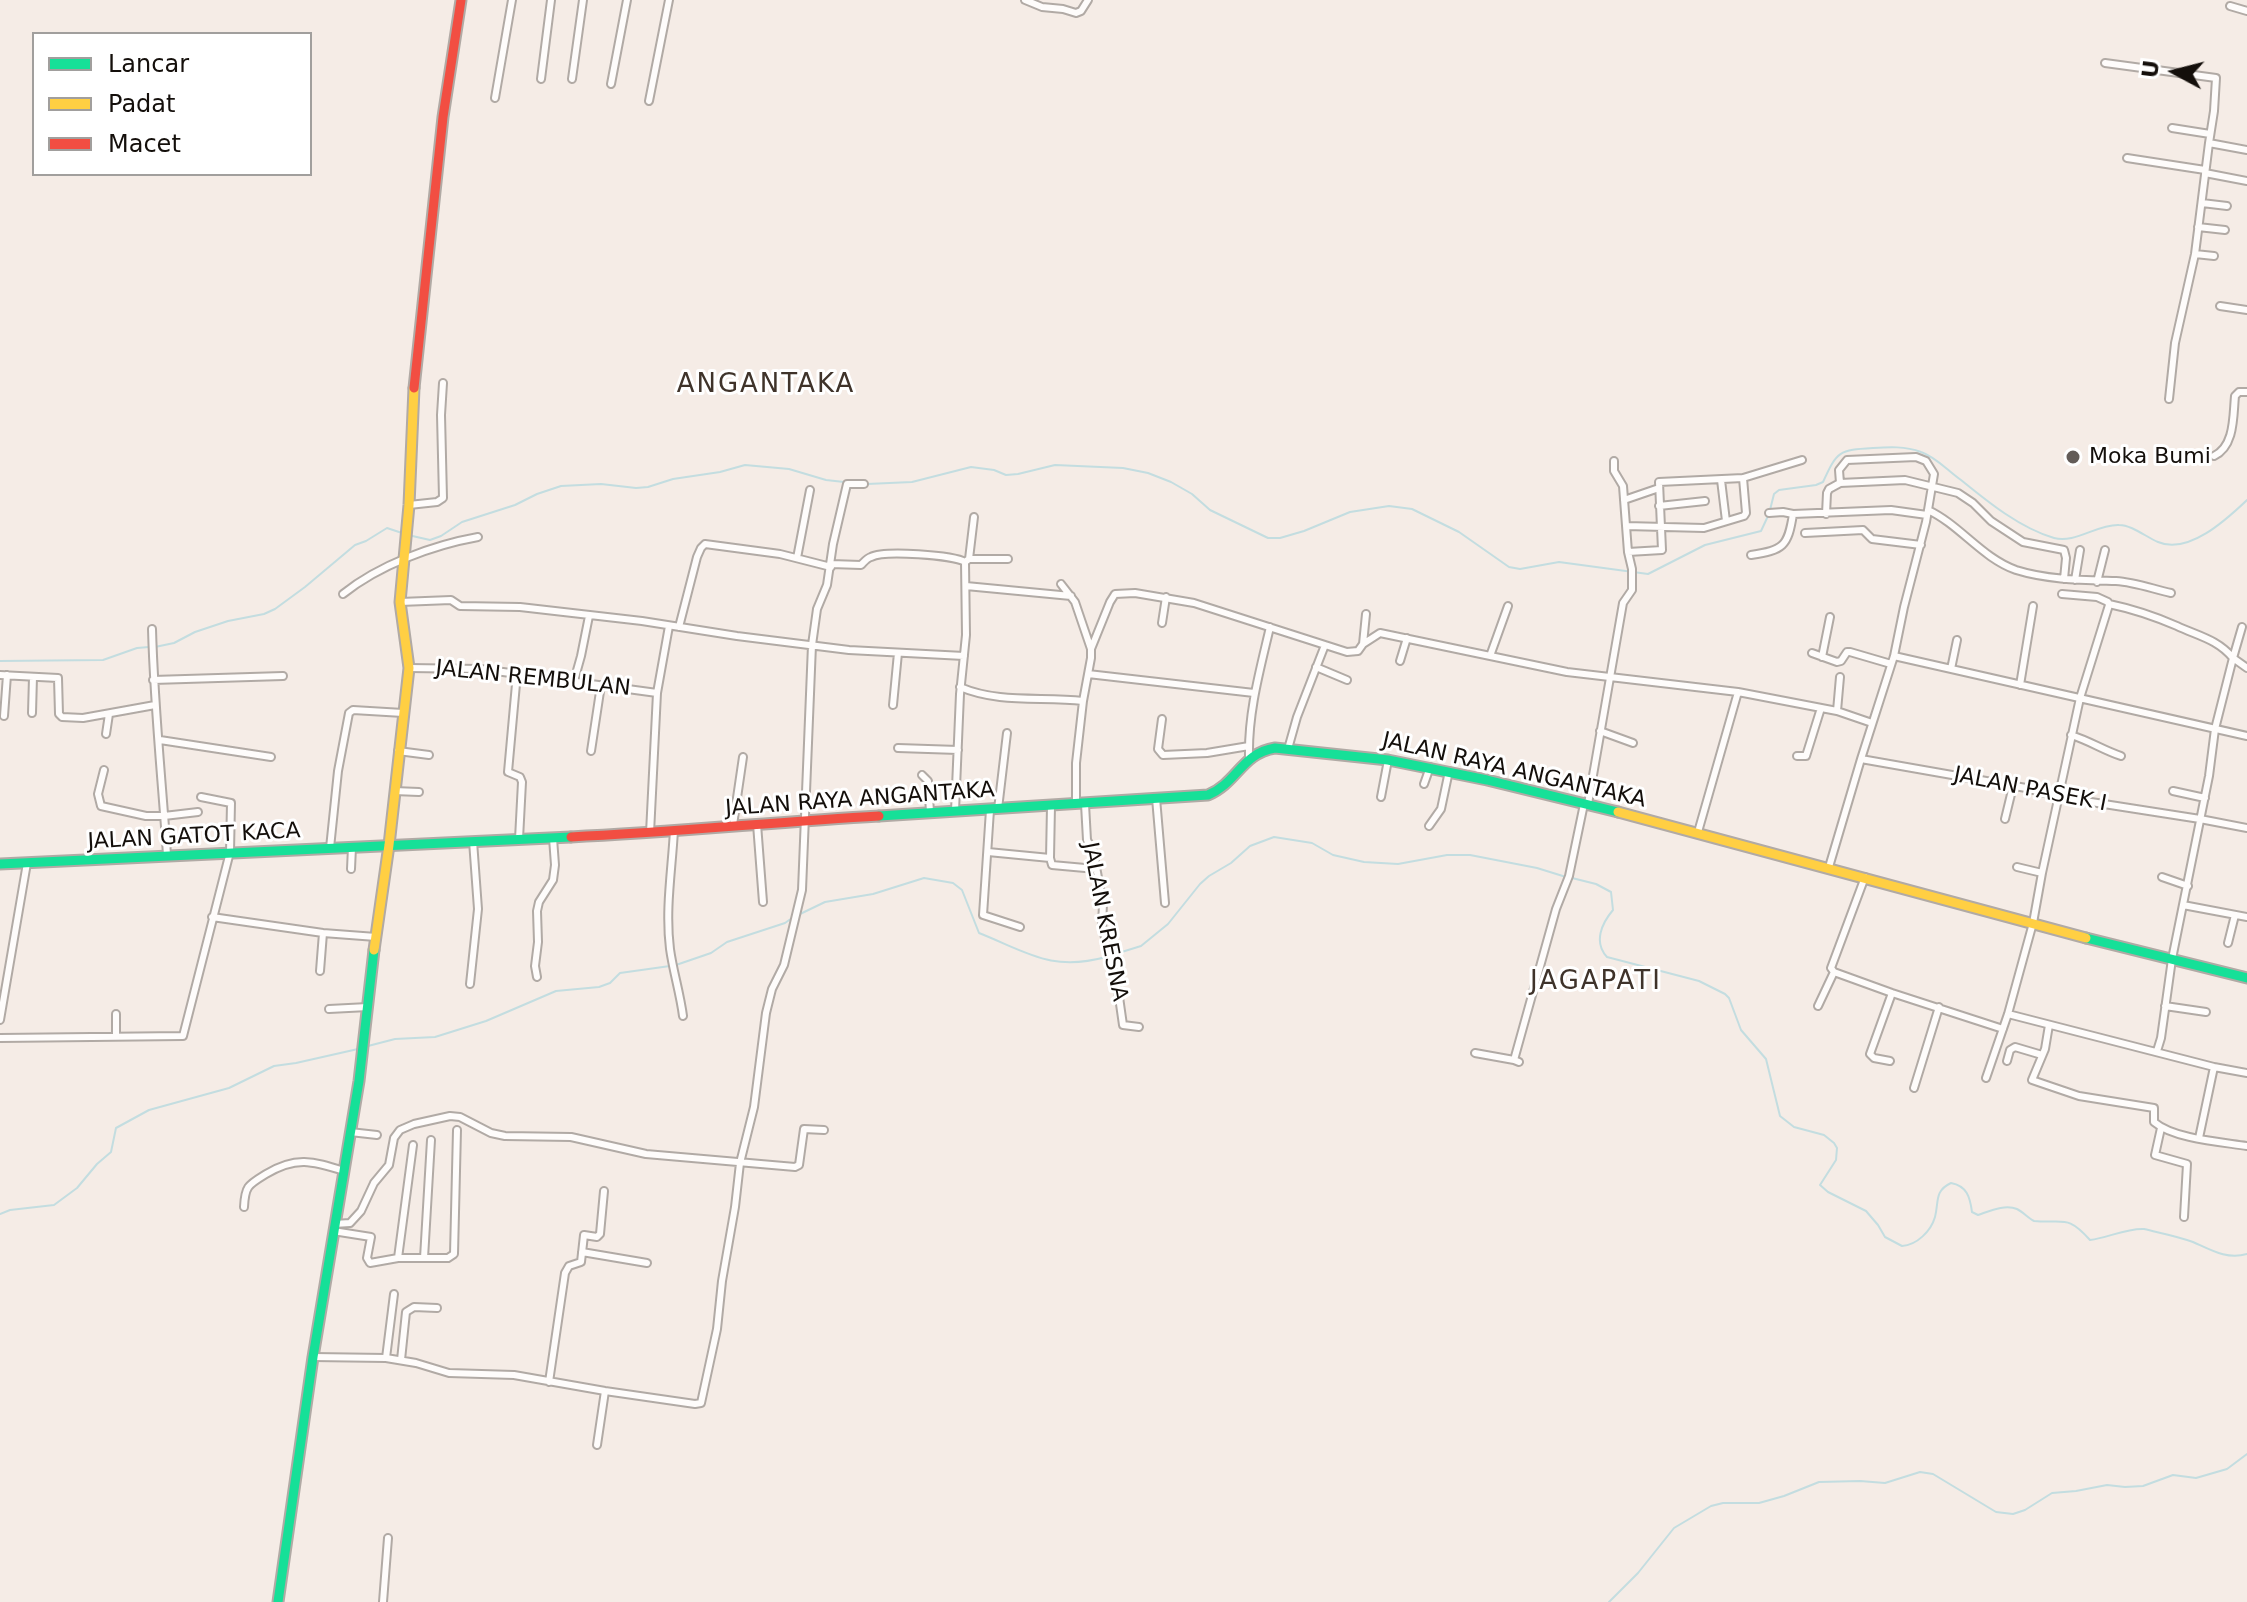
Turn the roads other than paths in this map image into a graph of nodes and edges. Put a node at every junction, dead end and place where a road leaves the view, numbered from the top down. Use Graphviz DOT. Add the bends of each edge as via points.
graph roads {
  1 [pos="461,0"];
  2 [pos="512,0"];
  3 [pos="551,0"];
  4 [pos="583,0"];
  5 [pos="627,0"];
  6 [pos="669,0"];
  7 [pos="1025,0"];
  8 [pos="1088,0"];
  9 [pos="2230,6"];
  10 [pos="2247,11"];
  11 [pos="2105,63"];
  12 [pos="541,79"];
  13 [pos="572,79"];
  14 [pos="611,84"];
  15 [pos="495,98"];
  16 [pos="649,101"];
  17 [pos="2172,128"];
  18 [pos="2210,134"];
  19 [pos="2209,143"];
  20 [pos="2247,150"];
  21 [pos="2127,158"];
  22 [pos="2205,171"];
  23 [pos="2247,181"];
  24 [pos="2202,203"];
  25 [pos="2227,206"];
  26 [pos="2198,227"];
  27 [pos="2225,230"];
  28 [pos="2195,254"];
  29 [pos="2214,256"];
  30 [pos="2220,306"];
  31 [pos="2247,310"];
  32 [pos="443,383"];
  33 [pos="2247,392"];
  34 [pos="2169,399"];
  35 [pos="2214,456"];
  36 [pos="1802,460"];
  37 [pos="1614,461"];
  38 [pos="1743,478"];
  39 [pos="1721,480"];
  40 [pos="1840,483"];
  41 [pos="864,484"];
  42 [pos="1934,486"];
  43 [pos="1659,488"];
  44 [pos="810,490"];
  45 [pos="1624,500"];
  46 [pos="1705,501"];
  47 [pos="409,505"];
  48 [pos="1659,506"];
  49 [pos="1769,513"];
  50 [pos="1793,514"];
  51 [pos="1826,514"];
  52 [pos="974,517"];
  53 [pos="1926,519"];
  54 [pos="1726,521"];
  55 [pos="1626,526"];
  56 [pos="1661,526"];
  57 [pos="1805,533"];
  58 [pos="478,537"];
  59 [pos="1921,545"];
  60 [pos="2080,550"];
  61 [pos="2105,550"];
  62 [pos="1628,552"];
  63 [pos="1751,555"];
  64 [pos="797,558"];
  65 [pos="1008,559"];
  66 [pos="402,560"];
  67 [pos="967,560"];
  68 [pos="831,566"];
  69 [pos="2064,579"];
  70 [pos="2075,580"];
  71 [pos="2097,582"];
  72 [pos="1061,584"];
  73 [pos="966,586"];
  74 [pos="2171,593"];
  75 [pos="343,594"];
  76 [pos="2062,594"];
  77 [pos="1071,596"];
  78 [pos="1166,597"];
  79 [pos="400,602"];
  80 [pos="2109,604"];
  81 [pos="1508,606"];
  82 [pos="2033,606"];
  83 [pos="1366,614"];
  84 [pos="589,616"];
  85 [pos="1830,617"];
  86 [pos="1162,623"];
  87 [pos="669,626"];
  88 [pos="679,627"];
  89 [pos="1270,627"];
  90 [pos="2242,627"];
  91 [pos="152,629"];
  92 [pos="1407,638"];
  93 [pos="1957,640"];
  94 [pos="1363,644"];
  95 [pos="812,645"];
  96 [pos="1325,645"];
  97 [pos="1091,649"];
  98 [pos="898,653"];
  99 [pos="1812,653"];
  100 [pos="964,656"];
  101 [pos="1490,656"];
  102 [pos="1894,656"];
  103 [pos="1822,657"];
  104 [pos="2233,658"];
  105 [pos="1400,661"];
  106 [pos="1891,664"];
  107 [pos="1316,667"];
  108 [pos="409,668"];
  109 [pos="2247,668"];
  110 [pos="1951,669"];
  111 [pos="517,673"];
  112 [pos="1088,674"];
  113 [pos="3,675"];
  114 [pos="283,676"];
  115 [pos="33,677"];
  116 [pos="1840,677"];
  117 [pos="1610,678"];
  118 [pos="153,680"];
  119 [pos="1347,680"];
  120 [pos="574,681"];
  121 [pos="601,685"];
  122 [pos="2020,685"];
  123 [pos="960,687"];
  124 [pos="1738,692"];
  125 [pos="657,693"];
  126 [pos="1254,693"];
  127 [pos="2080,698"];
  128 [pos="1083,701"];
  129 [pos="155,705"];
  130 [pos="893,705"];
  131 [pos="1821,708"];
  132 [pos="1837,711"];
  133 [pos="32,713"];
  134 [pos="403,713"];
  135 [pos="109,714"];
  136 [pos="4,716"];
  137 [pos="1162,719"];
  138 [pos="1872,723"];
  139 [pos="2215,729"];
  140 [pos="1600,731"];
  141 [pos="1007,733"];
  142 [pos="106,734"];
  143 [pos="2071,735"];
  144 [pos="2247,736"];
  145 [pos="160,740"];
  146 [pos="1633,743"];
  147 [pos="1249,746"];
  148 [pos="898,748"];
  149 [pos="1288,749"];
  150 [pos="958,750"];
  151 [pos="398,751"];
  152 [pos="591,751"];
  153 [pos="429,755"];
  154 [pos="1797,756"];
  155 [pos="2121,756"];
  156 [pos="271,757"];
  157 [pos="743,757"];
  158 [pos="1250,757"];
  159 [pos="1861,759"];
  160 [pos="1388,760"];
  161 [pos="1430,767"];
  162 [pos="104,770"];
  163 [pos="1449,771"];
  164 [pos="922,775"];
  165 [pos="1424,784"];
  166 [pos="2013,786"];
  167 [pos="394,791"];
  168 [pos="2173,791"];
  169 [pos="419,792"];
  170 [pos="201,797"];
  171 [pos="1381,797"];
  172 [pos="2059,797"];
  173 [pos="1156,798"];
  174 [pos="2205,798"];
  175 [pos="1081,804"];
  176 [pos="1586,804"];
  177 [pos="1051,806"];
  178 [pos="994,810"];
  179 [pos="198,812"];
  180 [pos="930,812"];
  181 [pos="955,812"];
  182 [pos="164,816"];
  183 [pos="2005,819"];
  184 [pos="2200,819"];
  185 [pos="804,821"];
  186 [pos="757,824"];
  187 [pos="733,825"];
  188 [pos="1429,826"];
  189 [pos="2247,828"];
  190 [pos="674,830"];
  191 [pos="1698,832"];
  192 [pos="650,833"];
  193 [pos="553,837"];
  194 [pos="519,839"];
  195 [pos="473,841"];
  196 [pos="389,845"];
  197 [pos="352,847"];
  198 [pos="330,848"];
  199 [pos="230,852"];
  200 [pos="988,852"];
  201 [pos="167,855"];
  202 [pos="1050,858"];
  203 [pos="27,863"];
  204 [pos="0,864"];
  205 [pos="1829,867"];
  206 [pos="2017,867"];
  207 [pos="351,869"];
  208 [pos="1096,869"];
  209 [pos="2042,873"];
  210 [pos="1865,877"];
  211 [pos="2162,877"];
  212 [pos="2188,886"];
  213 [pos="763,902"];
  214 [pos="1165,903"];
  215 [pos="2183,905"];
  216 [pos="2235,915"];
  217 [pos="212,917"];
  218 [pos="2247,917"];
  219 [pos="2033,923"];
  220 [pos="1020,927"];
  221 [pos="323,933"];
  222 [pos="376,937"];
  223 [pos="2228,943"];
  224 [pos="2172,959"];
  225 [pos="320,971"];
  226 [pos="1834,972"];
  227 [pos="537,977"];
  228 [pos="2247,978"];
  229 [pos="470,984"];
  230 [pos="1892,993"];
  231 [pos="1818,1006"];
  232 [pos="2165,1006"];
  233 [pos="368,1007"];
  234 [pos="1939,1007"];
  235 [pos="329,1009"];
  236 [pos="2206,1012"];
  237 [pos="116,1014"];
  238 [pos="2008,1014"];
  239 [pos="683,1016"];
  240 [pos="0,1020"];
  241 [pos="2049,1025"];
  242 [pos="1139,1027"];
  243 [pos="2003,1029"];
  244 [pos="116,1036"];
  245 [pos="0,1038"];
  246 [pos="2157,1051"];
  247 [pos="1475,1053"];
  248 [pos="2042,1055"];
  249 [pos="1890,1061"];
  250 [pos="2007,1061"];
  251 [pos="2214,1067"];
  252 [pos="2247,1073"];
  253 [pos="1986,1078"];
  254 [pos="1914,1088"];
  255 [pos="2161,1128"];
  256 [pos="457,1130"];
  257 [pos="824,1130"];
  258 [pos="350,1132"];
  259 [pos="377,1135"];
  260 [pos="2199,1138"];
  261 [pos="431,1140"];
  262 [pos="413,1145"];
  263 [pos="2247,1146"];
  264 [pos="740,1163"];
  265 [pos="344,1171"];
  266 [pos="604,1191"];
  267 [pos="244,1207"];
  268 [pos="2184,1217"];
  269 [pos="333,1228"];
  270 [pos="582,1252"];
  271 [pos="398,1258"];
  272 [pos="424,1258"];
  273 [pos="647,1263"];
  274 [pos="394,1294"];
  275 [pos="437,1308"];
  276 [pos="313,1357"];
  277 [pos="386,1358"];
  278 [pos="401,1360"];
  279 [pos="549,1382"];
  280 [pos="605,1391"];
  281 [pos="597,1445"];
  282 [pos="388,1538"];
  283 [pos="278,1602"];
  284 [pos="383,1602"];
  1 -- 47 [label="main road" via="415,372"];
  2 -- 15 [label="street"];
  3 -- 12 [label="street"];
  4 -- 13 [label="street"];
  5 -- 14 [label="street"];
  6 -- 16 [label="street"];
  7 -- 8 [label="street" via="1075,13"];
  9 -- 10 [label="street"];
  11 -- 18 [label="street" via="2216,78"];
  17 -- 18 [label="street"];
  18 -- 19 [label="street"];
  19 -- 20 [label="street"];
  19 -- 22 [label="street"];
  21 -- 22 [label="street"];
  22 -- 23 [label="street"];
  22 -- 24 [label="street"];
  24 -- 25 [label="street"];
  24 -- 26 [label="street"];
  26 -- 27 [label="street"];
  26 -- 28 [label="street"];
  28 -- 29 [label="street"];
  28 -- 34 [label="street"];
  30 -- 31 [label="street"];
  32 -- 47 [label="street" via="443,498"];
  33 -- 35 [label="street" via="2235,396 2228,438"];
  36 -- 38 [label="street"];
  37 -- 45 [label="street"];
  38 -- 39 [label="street"];
  38 -- 54 [label="street" via="1745,515"];
  39 -- 43 [label="street" via="1660,482"];
  39 -- 54 [label="street"];
  40 -- 42 [label="street" via="1905,480"];
  40 -- 42 [label="street" via="1840,468 1847,460 1916,457 1933,469"];
  40 -- 51 [label="street" via="1828,490"];
  41 -- 68 [label="street" via="847,484"];
  42 -- 53 [label="street"];
  42 -- 69 [label="street" via="1962,495 2023,542 2064,550"];
  43 -- 45 [label="street"];
  43 -- 48 [label="street"];
  44 -- 64 [label="street"];
  45 -- 55 [label="street"];
  46 -- 48 [label="street"];
  47 -- 66 [label="main road"];
  48 -- 56 [label="street"];
  49 -- 50 [label="street"];
  50 -- 51 [label="street"];
  50 -- 63 [label="street" via="1790,536 1782,546"];
  51 -- 53 [label="street" via="1891,510"];
  52 -- 67 [label="street"];
  53 -- 59 [label="street"];
  53 -- 69 [label="street" via="1944,518 2015,569"];
  54 -- 56 [label="street" via="1704,528"];
  55 -- 56 [label="street"];
  55 -- 62 [label="street"];
  56 -- 62 [label="street" via="1662,551"];
  57 -- 59 [label="street" via="1863,530 1872,539"];
  58 -- 66 [label="street" via="447,542"];
  59 -- 102 [label="street"];
  60 -- 70 [label="street"];
  61 -- 71 [label="street"];
  62 -- 117 [label="street" via="1631,592 1623,603"];
  64 -- 68 [label="street"];
  64 -- 88 [label="street" via="704,545"];
  65 -- 67 [label="street"];
  66 -- 75 [label="street"];
  66 -- 79 [label="main road"];
  67 -- 68 [label="street" via="906,554"];
  67 -- 73 [label="street"];
  68 -- 95 [label="street"];
  69 -- 70 [label="street"];
  70 -- 71 [label="street"];
  71 -- 74 [label="street"];
  72 -- 77 [label="street"];
  73 -- 77 [label="street"];
  73 -- 100 [label="street"];
  76 -- 80 [label="street" via="2097,597"];
  77 -- 97 [label="street"];
  78 -- 86 [label="street"];
  78 -- 89 [label="street"];
  78 -- 97 [label="street" via="1115,594"];
  79 -- 84 [label="street" via="451,600 458,606"];
  79 -- 108 [label="main road"];
  80 -- 104 [label="street" via="2208,638"];
  80 -- 127 [label="street"];
  81 -- 101 [label="street"];
  82 -- 122 [label="street"];
  83 -- 94 [label="street"];
  84 -- 87 [label="street"];
  84 -- 120 [label="street"];
  85 -- 103 [label="street"];
  87 -- 88 [label="street"];
  87 -- 125 [label="street"];
  88 -- 95 [label="street"];
  89 -- 96 [label="street"];
  89 -- 126 [label="street"];
  90 -- 104 [label="street"];
  91 -- 118 [label="street"];
  92 -- 94 [label="street" via="1378,634"];
  92 -- 101 [label="street"];
  92 -- 105 [label="street"];
  93 -- 110 [label="street"];
  94 -- 96 [label="street" via="1352,652"];
  95 -- 98 [label="street"];
  95 -- 185 [label="street"];
  96 -- 107 [label="street"];
  97 -- 112 [label="street, JALAN KRESNA"];
  98 -- 100 [label="street"];
  98 -- 130 [label="street"];
  99 -- 103 [label="street"];
  100 -- 123 [label="street"];
  101 -- 117 [label="street"];
  102 -- 106 [label="street"];
  102 -- 110 [label="street"];
  103 -- 106 [label="street" via="1839,661 1847,652"];
  104 -- 109 [label="street"];
  104 -- 139 [label="street"];
  106 -- 138 [label="street"];
  107 -- 119 [label="street"];
  107 -- 149 [label="street"];
  108 -- 111 [label="street, JALAN REMBULAN"];
  108 -- 134 [label="main road"];
  110 -- 122 [label="street"];
  111 -- 120 [label="street, JALAN REMBULAN"];
  111 -- 194 [label="street" via="508,772 522,782"];
  112 -- 126 [label="street"];
  112 -- 128 [label="street, JALAN KRESNA"];
  113 -- 115 [label="street"];
  113 -- 136 [label="street"];
  114 -- 118 [label="street"];
  115 -- 133 [label="street"];
  115 -- 135 [label="street" via="58,678 62,717"];
  116 -- 132 [label="street"];
  117 -- 124 [label="street"];
  117 -- 140 [label="street"];
  118 -- 129 [label="street"];
  120 -- 121 [label="street, JALAN REMBULAN"];
  121 -- 125 [label="street, JALAN REMBULAN"];
  121 -- 152 [label="street"];
  122 -- 127 [label="street"];
  123 -- 128 [label="street" via="997,698"];
  123 -- 150 [label="street"];
  124 -- 131 [label="street"];
  124 -- 191 [label="street"];
  125 -- 192 [label="street"];
  126 -- 147 [label="street"];
  127 -- 139 [label="street"];
  127 -- 143 [label="street"];
  128 -- 175 [label="street, JALAN KRESNA" via="1076,763"];
  129 -- 135 [label="street"];
  129 -- 145 [label="street"];
  131 -- 132 [label="street"];
  131 -- 154 [label="street" via="1808,752"];
  132 -- 138 [label="street"];
  134 -- 151 [label="main road"];
  134 -- 198 [label="street" via="349,713"];
  135 -- 142 [label="street"];
  137 -- 147 [label="street" via="1158,749 1163,755"];
  138 -- 159 [label="street"];
  139 -- 144 [label="street"];
  139 -- 174 [label="street"];
  140 -- 146 [label="street"];
  140 -- 176 [label="street"];
  141 -- 178 [label="street"];
  143 -- 155 [label="street"];
  143 -- 172 [label="street"];
  145 -- 156 [label="street"];
  145 -- 182 [label="street"];
  147 -- 158 [label="street"];
  148 -- 150 [label="street"];
  149 -- 158 [label="main road, JALAN RAYA ANGANTAKA" via="1263,749"];
  149 -- 160 [label="main road, JALAN RAYA ANGANTAKA"];
  150 -- 181 [label="street"];
  151 -- 153 [label="street"];
  151 -- 167 [label="main road"];
  157 -- 187 [label="street"];
  158 -- 173 [label="main road, JALAN RAYA ANGANTAKA" via="1216,793"];
  159 -- 166 [label="street, JALAN PASEK I"];
  159 -- 205 [label="street"];
  160 -- 161 [label="main road, JALAN RAYA ANGANTAKA"];
  160 -- 171 [label="street"];
  161 -- 163 [label="main road, JALAN RAYA ANGANTAKA"];
  161 -- 165 [label="street"];
  162 -- 182 [label="street" via="101,806"];
  163 -- 176 [label="main road, JALAN RAYA ANGANTAKA"];
  163 -- 188 [label="street" via="1441,809"];
  164 -- 180 [label="street" via="928,781"];
  166 -- 172 [label="street, JALAN PASEK I"];
  166 -- 183 [label="street"];
  167 -- 169 [label="street"];
  167 -- 196 [label="main road"];
  168 -- 174 [label="street"];
  170 -- 199 [label="street" via="231,802"];
  172 -- 184 [label="street, JALAN PASEK I"];
  172 -- 209 [label="street"];
  173 -- 175 [label="main road, JALAN RAYA ANGANTAKA"];
  173 -- 214 [label="street"];
  174 -- 184 [label="street"];
  175 -- 177 [label="main road, JALAN RAYA ANGANTAKA"];
  175 -- 208 [label="street, JALAN KRESNA"];
  176 -- 191 [label="main road, JALAN RAYA ANGANTAKA"];
  176 -- 247 [label="street" via="1516,1061"];
  177 -- 178 [label="main road, JALAN RAYA ANGANTAKA"];
  177 -- 202 [label="street"];
  178 -- 181 [label="main road, JALAN RAYA ANGANTAKA"];
  178 -- 200 [label="street"];
  179 -- 182 [label="street"];
  180 -- 181 [label="main road, JALAN RAYA ANGANTAKA"];
  180 -- 185 [label="main road, JALAN RAYA ANGANTAKA"];
  182 -- 201 [label="street"];
  184 -- 189 [label="street, JALAN PASEK I"];
  184 -- 212 [label="street"];
  185 -- 186 [label="main road, JALAN RAYA ANGANTAKA"];
  185 -- 264 [label="street" via="800,906 769,1002"];
  186 -- 187 [label="main road, JALAN RAYA ANGANTAKA"];
  186 -- 213 [label="street"];
  187 -- 190 [label="main road, JALAN RAYA ANGANTAKA"];
  190 -- 192 [label="main road, JALAN RAYA ANGANTAKA"];
  190 -- 239 [label="street" via="669,928"];
  191 -- 205 [label="main road, JALAN RAYA ANGANTAKA"];
  192 -- 193 [label="main road, JALAN RAYA ANGANTAKA"];
  193 -- 194 [label="main road, JALAN RAYA ANGANTAKA"];
  193 -- 227 [label="street" via="554,876 537,911"];
  194 -- 195 [label="main road, JALAN RAYA ANGANTAKA"];
  195 -- 196 [label="main road, JALAN RAYA ANGANTAKA"];
  195 -- 229 [label="street" via="478,909"];
  196 -- 197 [label="main road, JALAN GATOT KACA"];
  196 -- 222 [label="main road"];
  197 -- 198 [label="main road, JALAN GATOT KACA"];
  197 -- 207 [label="street"];
  198 -- 199 [label="main road, JALAN GATOT KACA"];
  199 -- 201 [label="main road, JALAN GATOT KACA"];
  199 -- 217 [label="street"];
  200 -- 202 [label="street"];
  200 -- 220 [label="street" via="983,915"];
  201 -- 203 [label="main road, JALAN GATOT KACA"];
  202 -- 208 [label="street" via="1052,865"];
  203 -- 204 [label="main road, JALAN GATOT KACA"];
  203 -- 240 [label="street"];
  205 -- 210 [label="main road, JALAN RAYA ANGANTAKA"];
  206 -- 209 [label="street"];
  208 -- 242 [label="street, JALAN KRESNA" via="1123,1025"];
  209 -- 219 [label="street"];
  210 -- 219 [label="main road, JALAN RAYA ANGANTAKA"];
  210 -- 226 [label="street" via="1831,968"];
  211 -- 212 [label="street"];
  212 -- 215 [label="street"];
  215 -- 216 [label="street"];
  215 -- 224 [label="street"];
  216 -- 218 [label="street"];
  216 -- 223 [label="street"];
  217 -- 221 [label="street"];
  217 -- 244 [label="street" via="183,1036"];
  219 -- 224 [label="main road, JALAN RAYA ANGANTAKA"];
  219 -- 238 [label="street"];
  221 -- 222 [label="street"];
  221 -- 225 [label="street"];
  222 -- 233 [label="main road"];
  224 -- 228 [label="main road, JALAN RAYA ANGANTAKA"];
  224 -- 232 [label="street"];
  226 -- 230 [label="street"];
  226 -- 231 [label="street"];
  230 -- 234 [label="street"];
  230 -- 249 [label="street" via="1870,1054"];
  232 -- 236 [label="street"];
  232 -- 246 [label="street"];
  233 -- 235 [label="street"];
  233 -- 258 [label="main road"];
  234 -- 243 [label="street"];
  234 -- 254 [label="street"];
  237 -- 244 [label="street"];
  238 -- 241 [label="street"];
  238 -- 243 [label="street"];
  241 -- 246 [label="street"];
  241 -- 248 [label="street"];
  243 -- 253 [label="street"];
  244 -- 245 [label="street"];
  246 -- 251 [label="street"];
  248 -- 250 [label="street" via="2015,1047"];
  248 -- 255 [label="street" via="2032,1080 2091,1098 2154,1108 2154,1122"];
  251 -- 252 [label="street"];
  251 -- 260 [label="street"];
  255 -- 260 [label="street"];
  255 -- 268 [label="street" via="2155,1155 2187,1164"];
  256 -- 272 [label="street" via="455,1252 448,1258"];
  257 -- 264 [label="street" via="804,1129 797,1166"];
  258 -- 259 [label="street"];
  258 -- 265 [label="main road"];
  260 -- 263 [label="street"];
  261 -- 272 [label="street"];
  262 -- 271 [label="street"];
  264 -- 269 [label="street" via="646,1154 571,1137 505,1136 450,1116 400,1130 389,1165 361,1211 350,1223"];
  264 -- 280 [label="street" via="701,1403"];
  265 -- 267 [label="street" via="315,1163 284,1163 248,1185"];
  265 -- 269 [label="main road"];
  266 -- 270 [label="street" via="600,1234 584,1235"];
  269 -- 271 [label="street" via="371,1237 370,1263"];
  269 -- 276 [label="main road"];
  270 -- 273 [label="street"];
  270 -- 279 [label="street" via="580,1263 565,1273"];
  271 -- 272 [label="street"];
  274 -- 277 [label="street"];
  275 -- 278 [label="street" via="406,1312"];
  276 -- 277 [label="street"];
  276 -- 283 [label="main road"];
  277 -- 278 [label="street"];
  278 -- 279 [label="street" via="449,1373"];
  279 -- 280 [label="street"];
  280 -- 281 [label="street"];
  282 -- 284 [label="street"];
}
